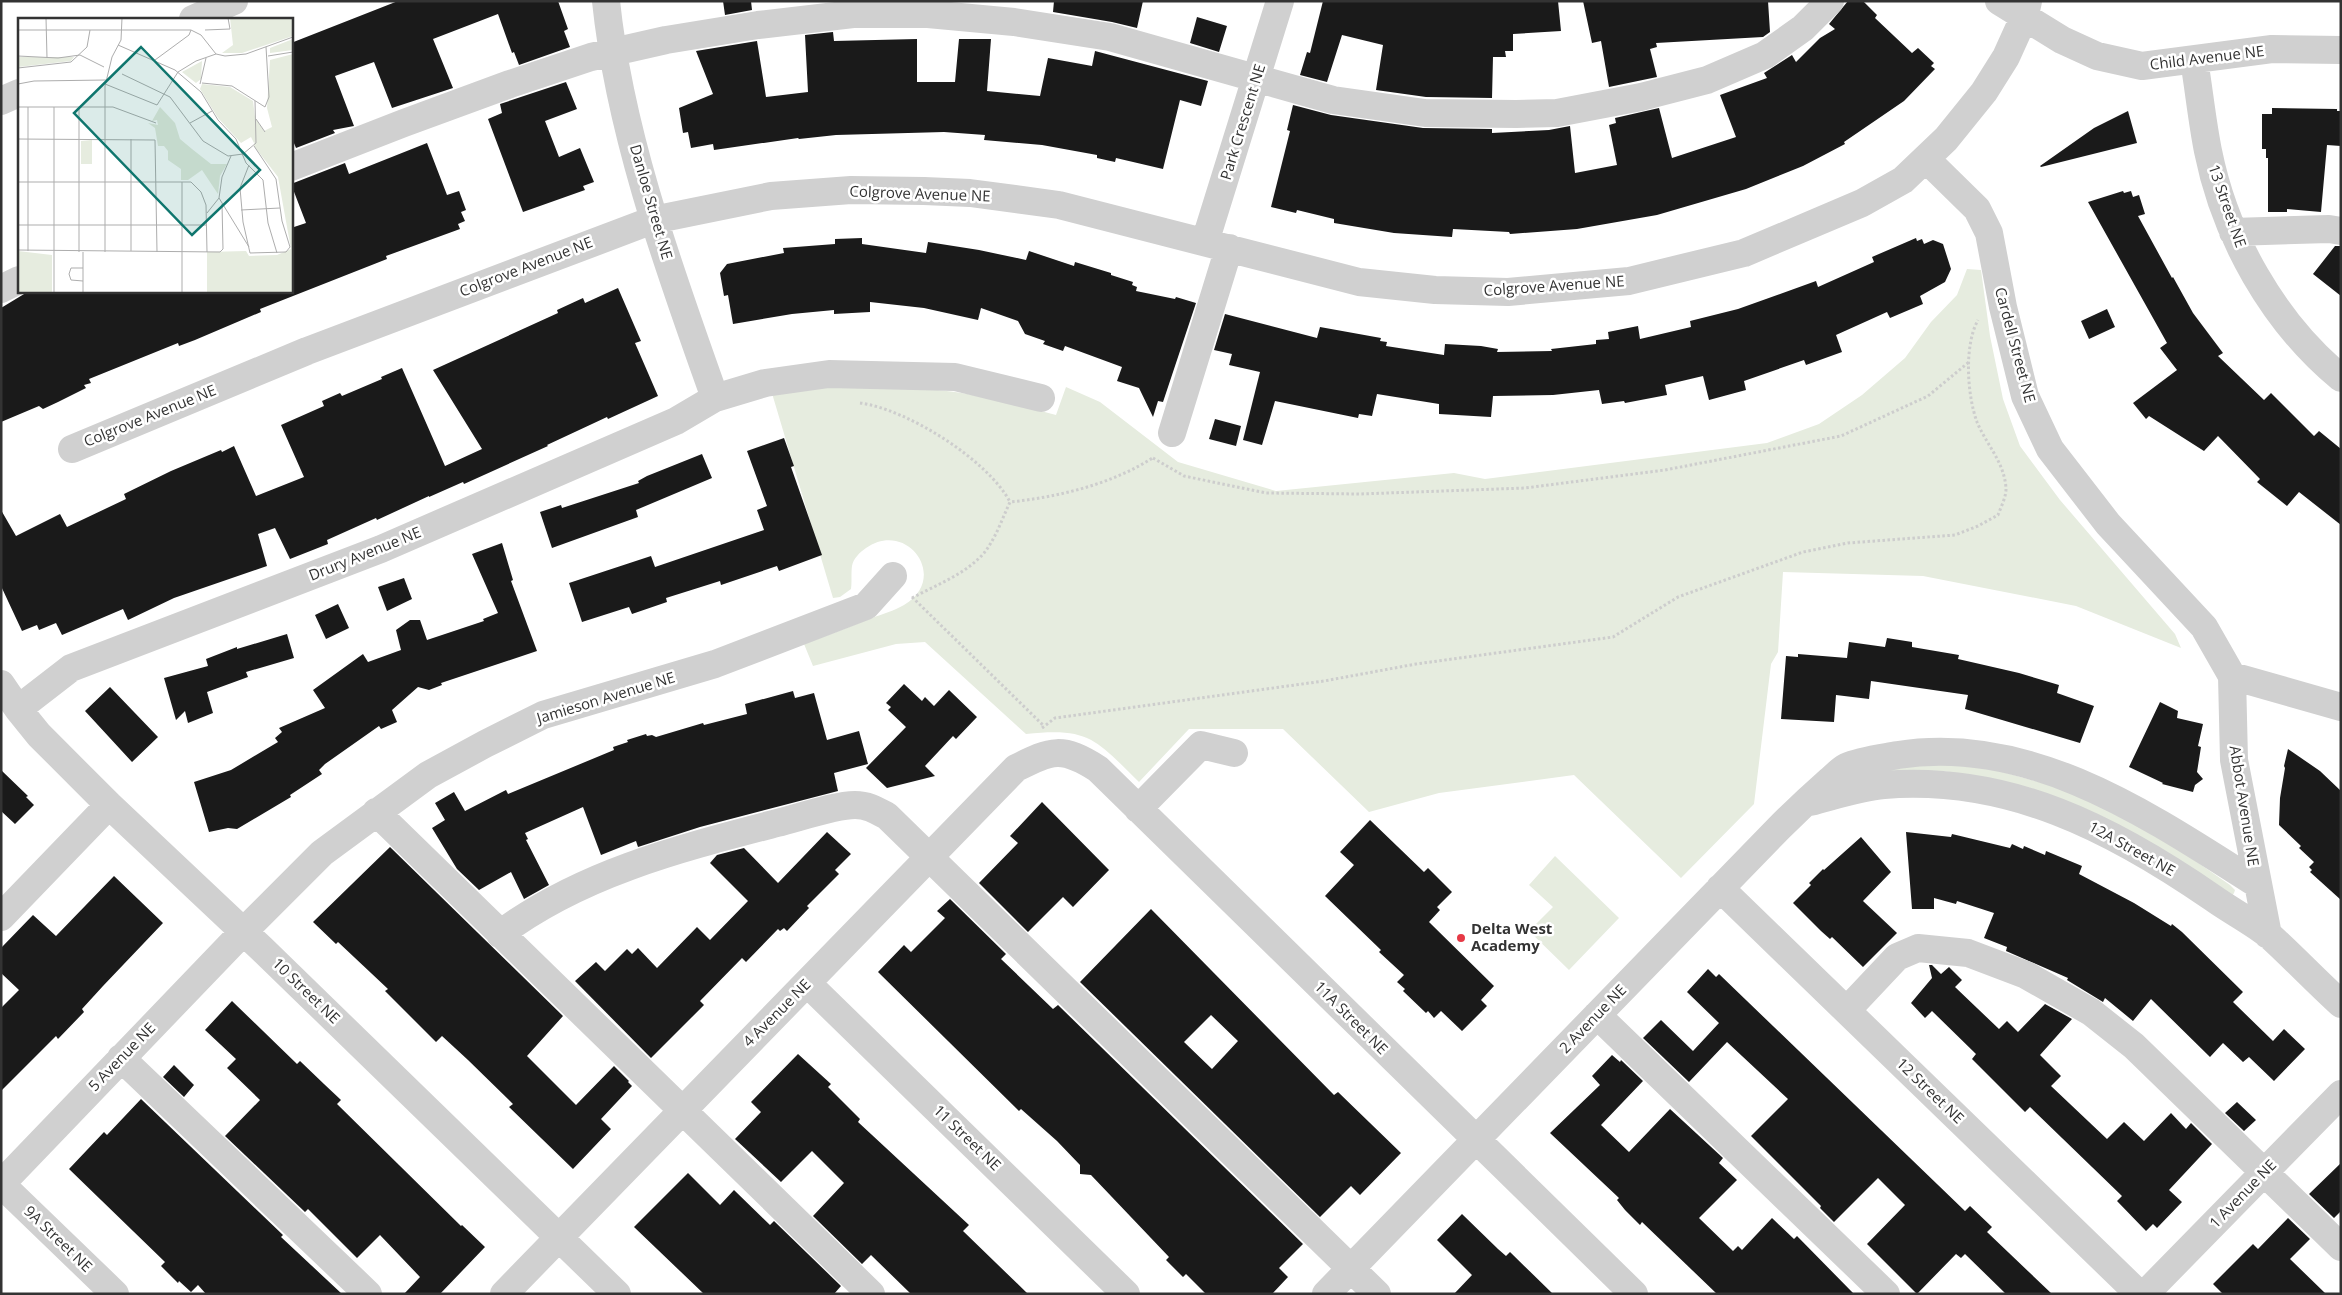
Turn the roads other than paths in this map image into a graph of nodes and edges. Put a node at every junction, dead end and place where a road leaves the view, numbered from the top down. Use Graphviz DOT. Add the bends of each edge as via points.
graph roads {
  1 [pos="234,1"];
  2 [pos="606,1"];
  3 [pos="1280,1"];
  4 [pos="1830,1"];
  5 [pos="1998,1"];
  6 [pos="2026,8"];
  7 [pos="195,18"];
  8 [pos="2341,50"];
  9 [pos="612,52"];
  10 [pos="2194,60"];
  11 [pos="1257,78"];
  12 [pos="18,94"];
  13 [pos="1,101"];
  14 [pos="1926,159"];
  15 [pos="292,167"];
  16 [pos="653,220"];
  17 [pos="2341,231"];
  18 [pos="2233,232"];
  19 [pos="1217,245"];
  20 [pos="18,280"];
  21 [pos="1,289"];
  22 [pos="2341,378"];
  23 [pos="715,398"];
  24 [pos="1040,398"];
  25 [pos="1172,433"];
  26 [pos="72,449"];
  27 [pos="893,576"];
  28 [pos="2232,676"];
  29 [pos="1,684"];
  30 [pos="2330,704"];
  31 [pos="18,709"];
  32 [pos="2341,721"];
  33 [pos="1062,753"];
  34 [pos="1234,753"];
  35 [pos="1802,804"];
  36 [pos="110,805"];
  37 [pos="1138,809"];
  38 [pos="376,812"];
  39 [pos="928,858"];
  40 [pos="2257,884"];
  41 [pos="1720,888"];
  42 [pos="1,917"];
  43 [pos="244,931"];
  44 [pos="500,934"];
  45 [pos="2268,935"];
  46 [pos="807,983"];
  47 [pos="2341,1004"];
  48 [pos="1847,1010"];
  49 [pos="1597,1015"];
  50 [pos="121,1058"];
  51 [pos="2341,1094"];
  52 [pos="680,1110"];
  53 [pos="1475,1140"];
  54 [pos="2264,1172"];
  55 [pos="1,1184"];
  56 [pos="559,1237"];
  57 [pos="2341,1247"];
  58 [pos="1350,1268"];
  59 [pos="115,1294"];
  60 [pos="368,1294"];
  61 [pos="504,1294"];
  62 [pos="618,1294"];
  63 [pos="871,1294"];
  64 [pos="1126,1294"];
  65 [pos="1326,1294"];
  66 [pos="1377,1294"];
  67 [pos="1634,1294"];
  68 [pos="1886,1294"];
  69 [pos="2139,1294"];
  70 [pos="2146,1294"];
  1 -- 7 [label="street"];
  2 -- 9 [label="street, Danloe Street NE"];
  3 -- 11 [label="street, Park Crescent NE"];
  4 -- 11 [label="street" via="1803,28 1766,55 1707,80 1558,113 1425,113 1333,100"];
  5 -- 6 [label="street, Child Avenue NE"];
  6 -- 10 [label="street, Child Avenue NE" via="2062,40 2097,56 2142,66"];
  6 -- 14 [label="street" via="2006,57 1984,92"];
  8 -- 10 [label="street, Child Avenue NE" via="2272,49"];
  9 -- 11 [label="street" via="758,25 853,14 928,14 1014,22 1110,37"];
  9 -- 15 [label="street" via="510,84"];
  9 -- 16 [label="street, Danloe Street NE"];
  10 -- 18 [label="street, 13 Street NE" via="2208,152"];
  11 -- 19 [label="street, Park Crescent NE"];
  12 -- 13 [label="street"];
  14 -- 19 [label="street, Colgrove Avenue NE" via="1903,180 1862,203 1744,252 1629,281 1508,292 1435,290 1359,282"];
  14 -- 28 [label="street, Cardell Street NE" via="1977,209 1989,232 2002,307 2025,396 2050,449 2108,524 2204,627"];
  16 -- 19 [label="street, Colgrove Avenue NE" via="772,196 851,190 970,193 1059,205"];
  16 -- 23 [label="street, Danloe Street NE"];
  16 -- 26 [label="street, Colgrove Avenue NE" via="307,351"];
  17 -- 18 [label="street"];
  18 -- 22 [label="street, 13 Street NE" via="2273,304 2308,347"];
  19 -- 25 [label="street, Park Crescent NE"];
  20 -- 21 [label="street"];
  23 -- 24 [label="street, Drury Avenue NE" via="765,383 830,374 954,377"];
  23 -- 31 [label="street, Drury Avenue NE" via="676,421 381,549 71,668"];
  27 -- 38 [label="street, Jamieson Avenue NE" via="866,606 715,664 543,716 428,776"];
  28 -- 30 [label="street"];
  28 -- 40 [label="street, Abbot Avenue NE" via="2234,760"];
  29 -- 31 [label="street, 10 Street NE"];
  30 -- 32 [label="street"];
  31 -- 36 [label="street, 10 Street NE" via="39,735"];
  33 -- 37 [label="street, 11A Street NE" via="1078,756 1098,769"];
  33 -- 39 [label="street, 4 Avenue NE" via="1048,753 1016,768"];
  34 -- 37 [label="street" via="1201,745"];
  35 -- 40 [label="street" via="1846,767 1913,753 1947,751 1977,754 2038,768 2094,788"];
  35 -- 41 [label="street, 2 Avenue NE"];
  35 -- 45 [label="street, 12A Street NE" via="1882,785 1921,784 1959,786 2035,802 2071,816 2168,866"];
  36 -- 42 [label="street"];
  36 -- 43 [label="street, 10 Street NE"];
  37 -- 53 [label="street, 11A Street NE"];
  38 -- 43 [label="street, Jamieson Avenue NE" via="322,853"];
  38 -- 44 [label="street"];
  39 -- 44 [label="street" via="887,816 871,807 854,805 703,842 622,868 559,896"];
  39 -- 46 [label="street, 4 Avenue NE"];
  39 -- 58 [label="street"];
  40 -- 45 [label="street, Abbot Avenue NE"];
  41 -- 48 [label="street, 12 Street NE"];
  41 -- 49 [label="street, 2 Avenue NE"];
  43 -- 50 [label="street, 5 Avenue NE"];
  43 -- 56 [label="street, 10 Street NE"];
  44 -- 52 [label="street"];
  45 -- 47 [label="street, 12A Street NE"];
  46 -- 52 [label="street, 4 Avenue NE"];
  46 -- 64 [label="street, 11 Street NE"];
  48 -- 54 [label="street" via="1897,957 1918,948 1968,953 2026,975 2091,1012 2134,1046"];
  48 -- 69 [label="street, 12 Street NE"];
  49 -- 53 [label="street, 2 Avenue NE"];
  49 -- 68 [label="street"];
  50 -- 55 [label="street, 5 Avenue NE"];
  50 -- 60 [label="street"];
  51 -- 54 [label="street, 1 Avenue NE"];
  52 -- 56 [label="street, 4 Avenue NE"];
  52 -- 63 [label="street"];
  53 -- 58 [label="street, 2 Avenue NE"];
  53 -- 67 [label="street, 11A Street NE"];
  54 -- 57 [label="street"];
  54 -- 70 [label="street, 1 Avenue NE"];
  55 -- 59 [label="street, 9A Street NE"];
  56 -- 61 [label="street, 4 Avenue NE"];
  56 -- 62 [label="street, 10 Street NE"];
  58 -- 65 [label="street, 2 Avenue NE"];
  58 -- 66 [label="street"];
}
